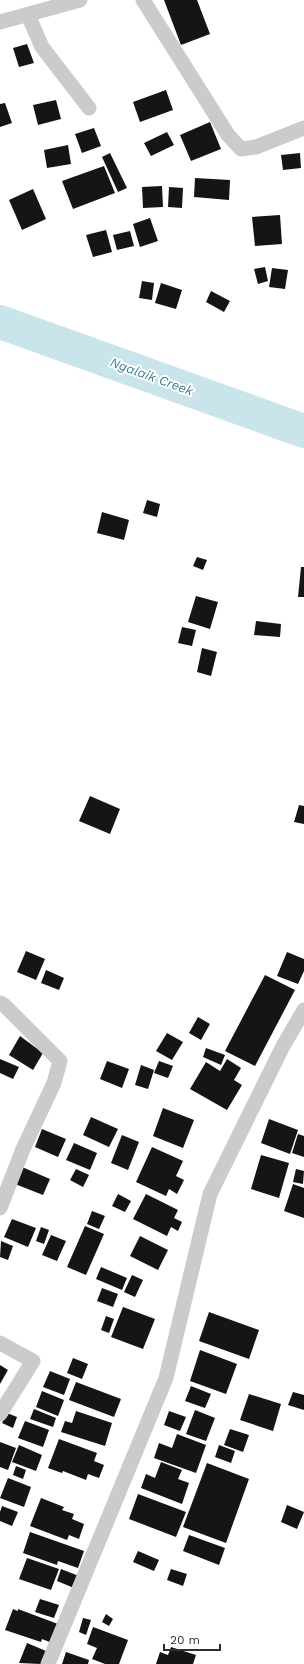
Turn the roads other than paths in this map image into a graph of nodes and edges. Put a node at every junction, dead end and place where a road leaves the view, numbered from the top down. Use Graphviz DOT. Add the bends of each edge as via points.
graph roads {
  1 [pos="80,0"];
  2 [pos="143,0"];
  3 [pos="28,15"];
  4 [pos="0,22"];
  5 [pos="90,108"];
  6 [pos="304,128"];
  7 [pos="0,1004"];
  8 [pos="304,1010"];
  9 [pos="0,1208"];
  10 [pos="0,1343"];
  11 [pos="0,1414"];
  12 [pos="48,1664"];
  1 -- 3 [label="street"];
  2 -- 6 [label="street" via="228,135 241,149 256,147"];
  3 -- 4 [label="street"];
  3 -- 5 [label="street" via="42,46"];
  7 -- 9 [label="street" via="4,1005 60,1061 54,1083 23,1149"];
  8 -- 12 [label="street" via="283,1046 210,1194 166,1378"];
  10 -- 11 [label="street" via="33,1362"];
}
